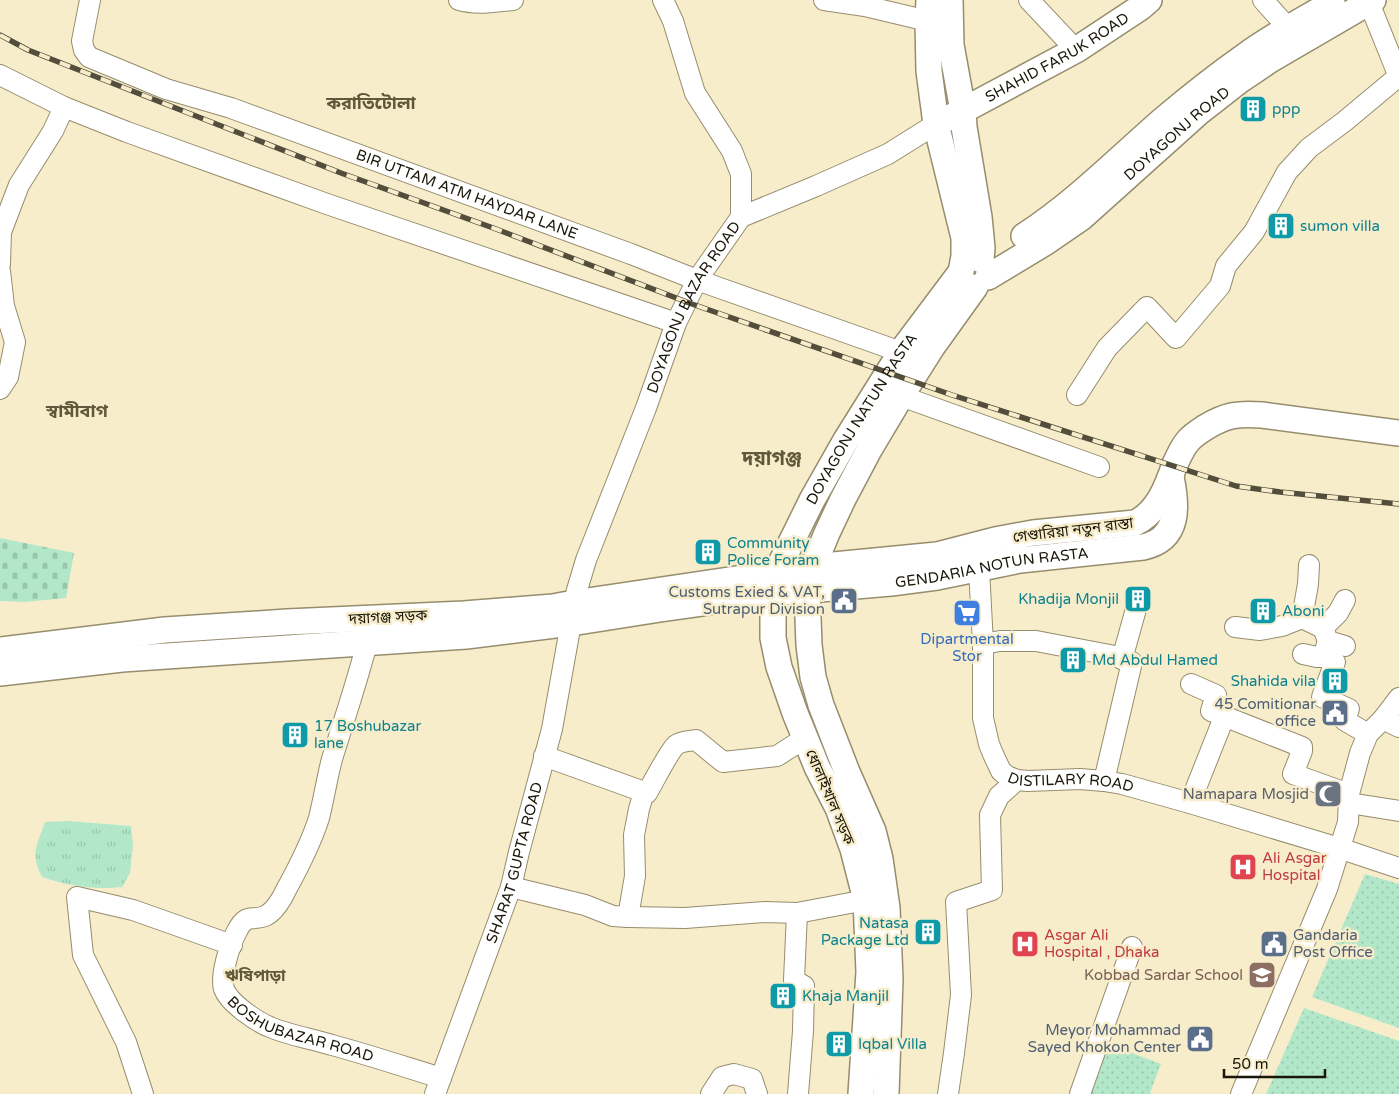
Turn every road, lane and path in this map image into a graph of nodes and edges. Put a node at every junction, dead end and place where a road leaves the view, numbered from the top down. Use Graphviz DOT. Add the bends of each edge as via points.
graph roads {
  1 [pos="90,0"];
  2 [pos="459,0"];
  3 [pos="513,0"];
  4 [pos="664,0"];
  5 [pos="824,0"];
  6 [pos="1029,0"];
  7 [pos="1264,0"];
  8 [pos="1141,2"];
  9 [pos="1357,2"];
  10 [pos="939,11"];
  11 [pos="1288,28"];
  12 [pos="1076,50"];
  13 [pos="0,75"];
  14 [pos="1399,76"];
  15 [pos="64,107"];
  16 [pos="963,111"];
  17 [pos="936,124"];
  18 [pos="742,217"];
  19 [pos="0,232"];
  20 [pos="980,234"];
  21 [pos="1008,246"];
  22 [pos="0,264"];
  23 [pos="0,271"];
  24 [pos="975,271"];
  25 [pos="697,280"];
  26 [pos="676,323"];
  27 [pos="901,352"];
  28 [pos="0,389"];
  29 [pos="901,396"];
  30 [pos="1077,396"];
  31 [pos="1399,433"];
  32 [pos="1099,467"];
  33 [pos="1171,476"];
  34 [pos="1309,566"];
  35 [pos="813,567"];
  36 [pos="921,568"];
  37 [pos="979,569"];
  38 [pos="774,583"];
  39 [pos="807,591"];
  40 [pos="1345,600"];
  41 [pos="1136,609"];
  42 [pos="572,613"];
  43 [pos="1302,618"];
  44 [pos="1236,627"];
  45 [pos="367,643"];
  46 [pos="1330,643"];
  47 [pos="983,644"];
  48 [pos="0,650"];
  49 [pos="1304,654"];
  50 [pos="1122,659"];
  51 [pos="0,673"];
  52 [pos="1191,684"];
  53 [pos="1399,698"];
  54 [pos="1391,723"];
  55 [pos="1221,725"];
  56 [pos="1368,734"];
  57 [pos="805,738"];
  58 [pos="544,756"];
  59 [pos="1017,780"];
  60 [pos="1104,781"];
  61 [pos="644,792"];
  62 [pos="1349,798"];
  63 [pos="1190,803"];
  64 [pos="1399,811"];
  65 [pos="1339,848"];
  66 [pos="1399,868"];
  67 [pos="511,887"];
  68 [pos="866,900"];
  69 [pos="797,913"];
  70 [pos="628,917"];
  71 [pos="232,945"];
  72 [pos="1132,947"];
  73 [pos="438,1086"];
  74 [pos="143,1094"];
  75 [pos="711,1094"];
  76 [pos="757,1094"];
  77 [pos="798,1094"];
  78 [pos="861,1094"];
  79 [pos="886,1094"];
  80 [pos="948,1094"];
  81 [pos="1080,1094"];
  82 [pos="1241,1094"];
  1 -- 25 [label="street, BIR UTTAM ATM HAYDAR LANE" via="82,41 89,57 166,89 231,108"];
  2 -- 3 [label="street"];
  4 -- 18 [label="street" via="696,92 732,150 741,174"];
  5 -- 10 [label="street"];
  6 -- 12 [label="street"];
  7 -- 11 [label="street"];
  8 -- 12 [label="main road, SHAHID FARUK ROAD"];
  9 -- 11 [label="main road"];
  9 -- 14 [label="street"];
  9 -- 24 [label="main road, DOYAGONJ ROAD" via="1239,81 1198,113 1081,218 1046,242"];
  10 -- 16 [label="main road" via="951,45"];
  10 -- 17 [label="main road" via="929,71"];
  11 -- 21 [label="main road" via="1245,56 1166,118 1044,223"];
  12 -- 16 [label="main road, SHAHID FARUK ROAD"];
  13 -- 15 [label="street"];
  14 -- 30 [label="street" via="1310,148 1287,172 1254,232 1226,266 1220,286 1176,338 1147,306 1107,348"];
  15 -- 19 [label="street" via="19,185"];
  15 -- 26 [label="street" via="326,204"];
  16 -- 17 [label="main road, SHAHID FARUK ROAD"];
  16 -- 20 [label="main road"];
  17 -- 18 [label="street, DOYAGONJ BAZAR ROAD" via="888,154"];
  17 -- 24 [label="main road" via="964,238 964,256"];
  18 -- 25 [label="street, DOYAGONJ BAZAR ROAD"];
  19 -- 22 [label="street"];
  20 -- 21 [label="main road" via="987,242"];
  20 -- 24 [label="main road"];
  21 -- 24 [label="main road"];
  23 -- 28 [label="street" via="4,306 16,342 8,377"];
  24 -- 27 [label="main road, DOYAGONJ NATUN RASTA" via="925,321"];
  24 -- 29 [label="main road, DOYAGONJ NATUN RASTA"];
  25 -- 26 [label="street, DOYAGONJ BAZAR ROAD"];
  25 -- 27 [label="street, BIR UTTAM ATM HAYDAR LANE"];
  26 -- 42 [label="street, DOYAGONJ BAZAR ROAD" via="586,560"];
  27 -- 38 [label="main road, DOYAGONJ NATUN RASTA" via="812,500"];
  29 -- 32 [label="street"];
  29 -- 35 [label="main road, DOYAGONJ NATUN RASTA" via="843,499"];
  31 -- 33 [label="main road, গেণ্ডারিয়া নতুন রাস্তা" via="1234,414 1191,437 1181,451"];
  33 -- 36 [label="main road, গেণ্ডারিয়া নতুন রাস্তা" via="1152,512 1135,523 995,540 937,555"];
  33 -- 37 [label="main road, GENDARIA NOTUN RASTA" via="1175,513 1170,529 1156,542 1020,560"];
  34 -- 43 [label="street"];
  35 -- 36 [label="main road, গেণ্ডারিয়া নতুন রাস্তা"];
  35 -- 38 [label="main road, গেণ্ডারিয়া নতুন রাস্তা"];
  35 -- 39 [label="main road, DOYAGONJ NATUN RASTA"];
  36 -- 37 [label="main road, GENDARIA NOTUN RASTA"];
  36 -- 39 [label="main road, GENDARIA NOTUN RASTA"];
  37 -- 47 [label="street, DISTILARY ROAD"];
  38 -- 39 [label="main road, GENDARIA NOTUN RASTA"];
  38 -- 42 [label="main road, দয়াগঞ্জ সড়ক" via="660,609"];
  38 -- 57 [label="main road, ধোলাইখাল সড়ক" via="773,638 779,666"];
  39 -- 79 [label="main road, ধোলাইখাল সড়ক" via="813,677 847,772 874,831 880,859 887,908 890,979"];
  40 -- 46 [label="street"];
  41 -- 50 [label="street"];
  42 -- 45 [label="main road, দয়াগঞ্জ সড়ক" via="466,636"];
  42 -- 48 [label="main road, দয়াগঞ্জ সড়ক" via="553,608 287,622 165,630"];
  42 -- 58 [label="street, SHARAT GUPTA ROAD"];
  43 -- 44 [label="street" via="1260,630"];
  43 -- 46 [label="street"];
  45 -- 51 [label="main road, দয়াগঞ্জ সড়ক" via="122,659"];
  45 -- 71 [label="street, BOSHUBAZAR ROAD" via="309,842 279,902 268,915 246,920"];
  46 -- 49 [label="street" via="1317,657"];
  46 -- 56 [label="street" via="1335,662 1322,696 1349,709 1344,720"];
  47 -- 50 [label="street" via="1036,640"];
  47 -- 59 [label="street, DISTILARY ROAD" via="983,718 989,744 1001,771"];
  50 -- 60 [label="street" via="1132,662"];
  52 -- 62 [label="street" via="1216,696 1211,711 1302,747 1293,774"];
  53 -- 54 [label="street"];
  54 -- 56 [label="street"];
  55 -- 63 [label="street"];
  56 -- 62 [label="street" via="1360,752"];
  57 -- 61 [label="street" via="777,756 723,762 696,740 676,745 647,793"];
  57 -- 68 [label="main road, ধোলাইখাল সড়ক" via="841,816"];
  58 -- 61 [label="street"];
  58 -- 67 [label="street, SHARAT GUPTA ROAD"];
  59 -- 60 [label="street, DISTILARY ROAD"];
  59 -- 80 [label="street" via="999,796 990,815 992,890 956,902 961,995"];
  60 -- 63 [label="street, DISTILARY ROAD"];
  61 -- 70 [label="street" via="634,835 635,876"];
  62 -- 64 [label="street"];
  62 -- 65 [label="street" via="1348,822"];
  63 -- 65 [label="street, DISTILARY ROAD"];
  65 -- 66 [label="street, DISTILARY ROAD"];
  65 -- 82 [label="street" via="1327,889"];
  67 -- 70 [label="street" via="585,905 613,916"];
  67 -- 73 [label="street, SHARAT GUPTA ROAD"];
  68 -- 69 [label="street"];
  68 -- 78 [label="main road, ধোলাইখাল সড়ক" via="869,972"];
  69 -- 70 [label="street"];
  69 -- 77 [label="street" via="794,980 804,986"];
  71 -- 73 [label="street, BOSHUBAZAR ROAD" via="225,964 224,988 242,1010 270,1027 332,1044"];
  71 -- 74 [label="street" via="133,910 77,897 84,955 126,1042"];
  72 -- 81 [label="street"];
  75 -- 76 [label="street" via="722,1077 734,1074 752,1079"];
}
